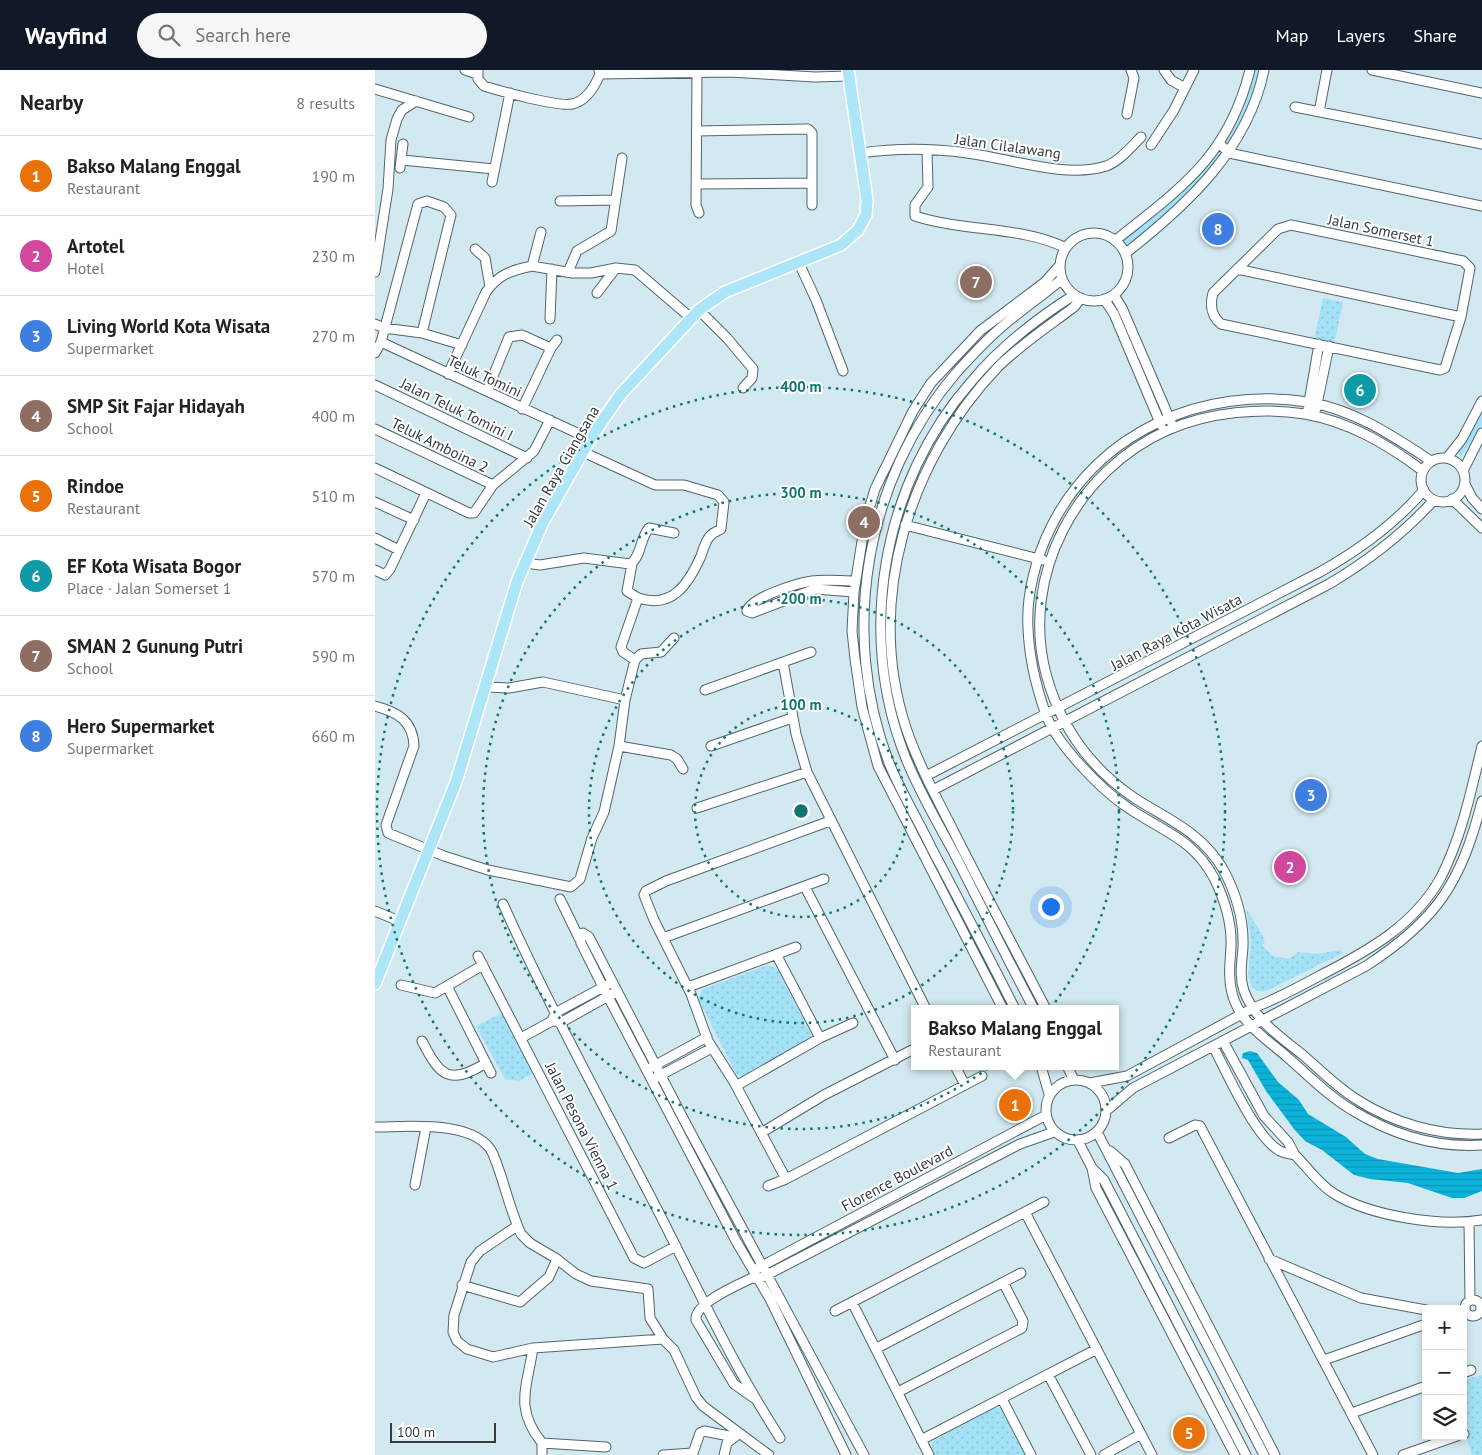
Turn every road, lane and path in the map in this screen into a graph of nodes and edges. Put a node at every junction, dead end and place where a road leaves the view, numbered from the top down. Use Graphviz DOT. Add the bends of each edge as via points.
graph roads {
  1 [pos="465,70"];
  2 [pos="813,70"];
  3 [pos="1131,70"];
  4 [pos="1164,70"];
  5 [pos="1194,70"];
  6 [pos="1250,70"];
  7 [pos="1264,70"];
  8 [pos="1327,70"];
  9 [pos="1372,70"];
  10 [pos="729,71"];
  11 [pos="478,72"];
  12 [pos="599,72"];
  13 [pos="697,72"];
  14 [pos="849,73"];
  15 [pos="795,76"];
  16 [pos="1185,88"];
  17 [pos="375,89"];
  18 [pos="510,93"];
  19 [pos="1482,93"];
  20 [pos="416,101"];
  21 [pos="1295,108"];
  22 [pos="1319,112"];
  23 [pos="1127,114"];
  24 [pos="469,117"];
  25 [pos="697,131"];
  26 [pos="1482,134"];
  27 [pos="1141,137"];
  28 [pos="403,144"];
  29 [pos="1220,144"];
  30 [pos="1481,144"];
  31 [pos="1151,145"];
  32 [pos="927,150"];
  33 [pos="861,153"];
  34 [pos="1229,153"];
  35 [pos="622,158"];
  36 [pos="494,169"];
  37 [pos="492,182"];
  38 [pos="812,183"];
  39 [pos="697,184"];
  40 [pos="614,200"];
  41 [pos="560,201"];
  42 [pos="812,205"];
  43 [pos="1482,206"];
  44 [pos="699,213"];
  45 [pos="541,232"];
  46 [pos="1116,240"];
  47 [pos="1066,248"];
  48 [pos="475,250"];
  49 [pos="1126,253"];
  50 [pos="798,261"];
  51 [pos="1060,265"];
  52 [pos="533,266"];
  53 [pos="616,268"];
  54 [pos="552,269"];
  55 [pos="1237,269"];
  56 [pos="375,272"];
  57 [pos="568,272"];
  58 [pos="1062,279"];
  59 [pos="489,287"];
  60 [pos="597,293"];
  61 [pos="1114,295"];
  62 [pos="1078,296"];
  63 [pos="1104,300"];
  64 [pos="695,314"];
  65 [pos="1461,317"];
  66 [pos="550,319"];
  67 [pos="375,324"];
  68 [pos="384,328"];
  69 [pos="421,333"];
  70 [pos="557,340"];
  71 [pos="381,342"];
  72 [pos="462,345"];
  73 [pos="1324,345"];
  74 [pos="551,348"];
  75 [pos="375,354"];
  76 [pos="843,371"];
  77 [pos="448,374"];
  78 [pos="375,385"];
  79 [pos="743,388"];
  80 [pos="487,391"];
  81 [pos="1482,401"];
  82 [pos="1313,403"];
  83 [pos="522,409"];
  84 [pos="1310,415"];
  85 [pos="1168,417"];
  86 [pos="550,420"];
  87 [pos="1159,421"];
  88 [pos="375,429"];
  89 [pos="1169,430"];
  90 [pos="1482,433"];
  91 [pos="590,439"];
  92 [pos="583,452"];
  93 [pos="527,458"];
  94 [pos="1447,458"];
  95 [pos="931,459"];
  96 [pos="1431,461"];
  97 [pos="916,466"];
  98 [pos="375,468"];
  99 [pos="1423,471"];
  100 [pos="1463,471"];
  101 [pos="1465,484"];
  102 [pos="493,485"];
  103 [pos="1424,490"];
  104 [pos="426,493"];
  105 [pos="1434,500"];
  106 [pos="1452,500"];
  107 [pos="375,502"];
  108 [pos="902,502"];
  109 [pos="1482,509"];
  110 [pos="413,520"];
  111 [pos="865,522"];
  112 [pos="877,525"];
  113 [pos="905,525"];
  114 [pos="1482,528"];
  115 [pos="674,533"];
  116 [pos="375,538"];
  117 [pos="399,550"];
  118 [pos="1037,558"];
  119 [pos="525,563"];
  120 [pos="1049,563"];
  121 [pos="632,564"];
  122 [pos="375,570"];
  123 [pos="855,581"];
  124 [pos="866,586"];
  125 [pos="882,588"];
  126 [pos="854,592"];
  127 [pos="638,598"];
  128 [pos="1261,603"];
  129 [pos="1267,616"];
  130 [pos="881,629"];
  131 [pos="674,638"];
  132 [pos="892,641"];
  133 [pos="811,652"];
  134 [pos="635,660"];
  135 [pos="783,662"];
  136 [pos="486,687"];
  137 [pos="705,690"];
  138 [pos="871,693"];
  139 [pos="625,700"];
  140 [pos="375,706"];
  141 [pos="862,707"];
  142 [pos="1058,708"];
  143 [pos="1045,715"];
  144 [pos="793,718"];
  145 [pos="1065,720"];
  146 [pos="1052,727"];
  147 [pos="619,746"];
  148 [pos="711,746"];
  149 [pos="1482,746"];
  150 [pos="683,769"];
  151 [pos="807,772"];
  152 [pos="926,776"];
  153 [pos="933,790"];
  154 [pos="1482,800"];
  155 [pos="697,808"];
  156 [pos="900,810"];
  157 [pos="915,816"];
  158 [pos="830,821"];
  159 [pos="429,850"];
  160 [pos="824,880"];
  161 [pos="805,887"];
  162 [pos="560,899"];
  163 [pos="503,904"];
  164 [pos="375,911"];
  165 [pos="399,921"];
  166 [pos="579,938"];
  167 [pos="663,938"];
  168 [pos="796,947"];
  169 [pos="776,954"];
  170 [pos="478,956"];
  171 [pos="483,965"];
  172 [pos="612,982"];
  173 [pos="375,984"];
  174 [pos="401,984"];
  175 [pos="447,986"];
  176 [pos="603,987"];
  177 [pos="688,987"];
  178 [pos="617,991"];
  179 [pos="608,996"];
  180 [pos="924,1005"];
  181 [pos="1001,1005"];
  182 [pos="1013,1005"];
  183 [pos="1032,1005"];
  184 [pos="1044,1005"];
  185 [pos="1253,1008"];
  186 [pos="1241,1014"];
  187 [pos="556,1019"];
  188 [pos="1261,1021"];
  189 [pos="853,1023"];
  190 [pos="1250,1026"];
  191 [pos="707,1037"];
  192 [pos="521,1038"];
  193 [pos="820,1038"];
  194 [pos="422,1041"];
  195 [pos="1223,1041"];
  196 [pos="1213,1046"];
  197 [pos="712,1048"];
  198 [pos="911,1051"];
  199 [pos="895,1060"];
  200 [pos="486,1063"];
  201 [pos="651,1067"];
  202 [pos="957,1070"];
  203 [pos="1041,1070"];
  204 [pos="1069,1070"];
  205 [pos="491,1073"];
  206 [pos="661,1074"];
  207 [pos="982,1076"];
  208 [pos="653,1080"];
  209 [pos="1074,1080"];
  210 [pos="1090,1083"];
  211 [pos="965,1085"];
  212 [pos="736,1086"];
  213 [pos="1049,1094"];
  214 [pos="1106,1111"];
  215 [pos="1046,1116"];
  216 [pos="375,1127"];
  217 [pos="426,1127"];
  218 [pos="1054,1132"];
  219 [pos="1097,1132"];
  220 [pos="761,1134"];
  221 [pos="1482,1134"];
  222 [pos="1169,1138"];
  223 [pos="1078,1141"];
  224 [pos="1482,1145"];
  225 [pos="1106,1148"];
  226 [pos="1295,1155"];
  227 [pos="1092,1168"];
  228 [pos="787,1179"];
  229 [pos="415,1185"];
  230 [pos="768,1186"];
  231 [pos="1044,1202"];
  232 [pos="1025,1212"];
  233 [pos="1482,1220"];
  234 [pos="1469,1222"];
  235 [pos="517,1226"];
  236 [pos="676,1246"];
  237 [pos="557,1259"];
  238 [pos="1269,1259"];
  239 [pos="758,1274"];
  240 [pos="1021,1274"];
  241 [pos="1156,1280"];
  242 [pos="1004,1284"];
  243 [pos="462,1285"];
  244 [pos="1151,1293"];
  245 [pos="1470,1300"];
  246 [pos="852,1302"];
  247 [pos="705,1304"];
  248 [pos="1465,1305"];
  249 [pos="1422,1309"];
  250 [pos="1482,1309"];
  251 [pos="835,1311"];
  252 [pos="1467,1315"];
  253 [pos="1422,1325"];
  254 [pos="663,1339"];
  255 [pos="533,1348"];
  256 [pos="877,1348"];
  257 [pos="1097,1349"];
  258 [pos="1324,1360"];
  259 [pos="1049,1376"];
  260 [pos="1422,1387"];
  261 [pos="898,1392"];
  262 [pos="755,1398"];
  263 [pos="1002,1399"];
  264 [pos="1352,1413"];
  265 [pos="1218,1424"];
  266 [pos="1261,1428"];
  267 [pos="1233,1430"];
  268 [pos="1141,1434"];
  269 [pos="737,1435"];
  270 [pos="780,1438"];
  271 [pos="921,1440"];
  272 [pos="1446,1440"];
  273 [pos="1257,1442"];
  274 [pos="542,1443"];
  275 [pos="606,1447"];
  276 [pos="542,1455"];
  277 [pos="663,1455"];
  278 [pos="724,1455"];
  279 [pos="769,1455"];
  280 [pos="846,1455"];
  281 [pos="864,1455"];
  282 [pos="929,1455"];
  283 [pos="1031,1455"];
  284 [pos="1091,1455"];
  285 [pos="1104,1455"];
  286 [pos="1152,1455"];
  287 [pos="1235,1455"];
  288 [pos="1246,1455"];
  289 [pos="1264,1455"];
  290 [pos="1275,1455"];
  291 [pos="1373,1455"];
  292 [pos="1403,1455"];
  1 -- 11 [label="street"];
  2 -- 15 [label="street"];
  3 -- 23 [label="street" via="1134,78"];
  4 -- 16 [label="street" via="1171,80"];
  5 -- 16 [label="street"];
  6 -- 29 [label="street" via="1243,97"];
  7 -- 34 [label="street" via="1260,92"];
  8 -- 22 [label="street"];
  9 -- 19 [label="street"];
  10 -- 13 [label="street"];
  10 -- 15 [label="street"];
  11 -- 18 [label="street" via="484,86"];
  12 -- 13 [label="street"];
  12 -- 18 [label="street" via="589,94 573,104"];
  13 -- 25 [label="street"];
  14 -- 15 [label="street"];
  14 -- 33 [label="main road, Jalan Raya Ciangsana"];
  16 -- 31 [label="street"];
  17 -- 20 [label="street"];
  18 -- 36 [label="street"];
  20 -- 24 [label="street"];
  20 -- 56 [label="street" via="397,119 391,140 388,188"];
  21 -- 22 [label="street"];
  22 -- 30 [label="street"];
  25 -- 38 [label="street" via="811,130"];
  25 -- 39 [label="street"];
  26 -- 30 [label="street"];
  27 -- 32 [label="street, Jalan Cilalawang" via="1107,166 1081,169 1053,168 965,152"];
  28 -- 36 [label="street" via="401,164"];
  29 -- 34 [label="street"];
  29 -- 46 [label="street" via="1181,188"];
  32 -- 33 [label="street, Jalan Cilalawang" via="892,148"];
  32 -- 47 [label="street" via="928,187 915,204 915,216 947,226 1048,239"];
  33 -- 50 [label="main road, Jalan Raya Ciangsana" via="867,200 866,214 858,230 841,245"];
  34 -- 43 [label="street"];
  34 -- 49 [label="street" via="1208,179"];
  35 -- 40 [label="street"];
  36 -- 37 [label="street"];
  38 -- 39 [label="street"];
  38 -- 42 [label="street"];
  39 -- 44 [label="street"];
  40 -- 41 [label="street"];
  40 -- 57 [label="street" via="611,231 577,251"];
  45 -- 52 [label="street"];
  46 -- 47 [label="street" via="1103,233 1089,233 1076,238"];
  46 -- 49 [label="street"];
  47 -- 51 [label="street"];
  48 -- 59 [label="street" via="485,258"];
  49 -- 61 [label="street" via="1129,264 1127,276"];
  50 -- 64 [label="main road, Jalan Raya Ciangsana" via="725,292"];
  50 -- 76 [label="street"];
  51 -- 58 [label="street"];
  51 -- 111 [label="street" via="1045,282 980,331 931,383 888,460"];
  52 -- 54 [label="street"];
  52 -- 59 [label="street" via="504,273"];
  53 -- 57 [label="street" via="591,273"];
  53 -- 60 [label="street"];
  53 -- 64 [label="street" via="635,270"];
  54 -- 57 [label="street"];
  54 -- 66 [label="street"];
  55 -- 65 [label="street"];
  55 -- 65 [label="street, Jalan Somerset 1" via="1284,226 1353,237 1467,264 1470,268"];
  55 -- 73 [label="street, Jalan Somerset 1" via="1213,292 1211,310 1217,321"];
  58 -- 62 [label="street"];
  58 -- 112 [label="street" via="997,331 939,394 911,437 887,492"];
  59 -- 72 [label="street"];
  61 -- 63 [label="street"];
  61 -- 85 [label="street"];
  62 -- 63 [label="street" via="1092,301"];
  62 -- 95 [label="street" via="1074,307 1000,366 960,411"];
  62 -- 97 [label="street" via="1007,345 970,382"];
  63 -- 87 [label="street" via="1114,314"];
  64 -- 79 [label="street" via="727,338 753,369 752,378"];
  64 -- 91 [label="main road, Jalan Raya Ciangsana" via="620,395"];
  65 -- 73 [label="street, Jalan Somerset 1" via="1448,363 1440,370"];
  67 -- 68 [label="street"];
  68 -- 69 [label="street"];
  68 -- 69 [label="street" via="418,204 427,201 445,207 451,215"];
  68 -- 71 [label="street"];
  69 -- 72 [label="street"];
  70 -- 74 [label="street"];
  71 -- 75 [label="street"];
  71 -- 77 [label="street, Teluk Tomini"];
  72 -- 77 [label="street"];
  73 -- 82 [label="street"];
  74 -- 80 [label="street" via="522,335 509,337"];
  74 -- 83 [label="street"];
  77 -- 80 [label="street, Teluk Tomini"];
  78 -- 93 [label="street, Jalan Teluk Tomini I"];
  80 -- 83 [label="street, Teluk Tomini"];
  81 -- 94 [label="street" via="1462,439"];
  82 -- 84 [label="street"];
  82 -- 85 [label="street" via="1261,399 1236,401"];
  82 -- 96 [label="street" via="1355,416 1380,428"];
  83 -- 86 [label="street, Teluk Tomini"];
  84 -- 89 [label="street" via="1237,413"];
  84 -- 99 [label="street" via="1376,439"];
  85 -- 87 [label="street"];
  85 -- 89 [label="street"];
  86 -- 91 [label="street, Teluk Tomini"];
  86 -- 93 [label="street" via="539,444"];
  87 -- 89 [label="street"];
  87 -- 118 [label="street" via="1117,446 1084,475 1063,505"];
  88 -- 102 [label="street, Teluk Amboina 2"];
  89 -- 120 [label="street" via="1122,458 1091,486 1073,510"];
  90 -- 100 [label="street"];
  91 -- 92 [label="main road, Jalan Raya Ciangsana"];
  92 -- 119 [label="main road, Jalan Raya Ciangsana" via="543,522"];
  92 -- 127 [label="street" via="655,485 684,486 718,496 724,502 721,529 709,535 697,564 677,594 664,601"];
  93 -- 102 [label="street"];
  94 -- 96 [label="street"];
  94 -- 100 [label="street"];
  95 -- 97 [label="street"];
  95 -- 113 [label="street"];
  96 -- 99 [label="street"];
  97 -- 108 [label="street"];
  98 -- 104 [label="street"];
  99 -- 103 [label="street"];
  100 -- 101 [label="street"];
  101 -- 106 [label="street"];
  101 -- 109 [label="street"];
  102 -- 104 [label="street" via="476,512 471,513"];
  103 -- 105 [label="street"];
  103 -- 128 [label="street, Jalan Raya Kota Wisata" via="1407,510 1355,552"];
  104 -- 110 [label="street"];
  105 -- 106 [label="street"];
  105 -- 129 [label="street, Jalan Raya Kota Wisata" via="1396,538 1362,564"];
  106 -- 114 [label="street"];
  107 -- 110 [label="street"];
  108 -- 113 [label="street"];
  108 -- 125 [label="street" via="888,551"];
  110 -- 117 [label="street"];
  111 -- 112 [label="street"];
  111 -- 123 [label="street"];
  112 -- 124 [label="street" via="869,555"];
  113 -- 118 [label="street"];
  113 -- 132 [label="street" via="893,582"];
  115 -- 121 [label="street" via="649,528"];
  116 -- 117 [label="street"];
  117 -- 122 [label="street" via="385,575"];
  118 -- 120 [label="street"];
  118 -- 143 [label="street" via="1027,627"];
  119 -- 121 [label="street" via="540,565 584,558"];
  119 -- 136 [label="main road, Jalan Raya Ciangsana"];
  120 -- 142 [label="street" via="1040,610 1040,637 1045,671"];
  121 -- 127 [label="street" via="627,592"];
  123 -- 126 [label="street"];
  123 -- 126 [label="street" via="805,583 754,602 747,611 752,613 815,589"];
  124 -- 125 [label="street"];
  124 -- 138 [label="street" via="865,658"];
  125 -- 130 [label="street"];
  126 -- 141 [label="street" via="853,631"];
  127 -- 134 [label="street" via="621,647"];
  128 -- 129 [label="street"];
  128 -- 142 [label="street, Jalan Raya Kota Wisata"];
  129 -- 145 [label="street, Jalan Raya Kota Wisata"];
  130 -- 132 [label="street"];
  130 -- 183 [label="street" via="887,690 905,756"];
  131 -- 134 [label="street" via="661,652 641,654"];
  132 -- 152 [label="street" via="902,713"];
  133 -- 135 [label="street"];
  134 -- 139 [label="street"];
  135 -- 137 [label="street"];
  135 -- 144 [label="street"];
  136 -- 139 [label="street" via="509,688 543,682"];
  136 -- 159 [label="main road, Jalan Raya Ciangsana" via="457,782"];
  138 -- 141 [label="street"];
  138 -- 157 [label="street" via="889,762"];
  139 -- 147 [label="street"];
  140 -- 159 [label="street" via="410,724 413,733 414,746 385,829"];
  141 -- 156 [label="street" via="878,766"];
  142 -- 143 [label="street, Jalan Raya Kota Wisata"];
  142 -- 145 [label="street"];
  143 -- 146 [label="street"];
  143 -- 152 [label="street, Jalan Raya Kota Wisata"];
  144 -- 148 [label="street"];
  144 -- 151 [label="street"];
  145 -- 146 [label="street, Jalan Raya Kota Wisata"];
  145 -- 185 [label="street" via="1097,768 1137,799 1188,829 1213,853 1233,889 1239,910 1243,945 1241,975"];
  146 -- 153 [label="street"];
  146 -- 186 [label="street" via="1072,755 1104,788 1130,809 1183,841 1212,874 1227,913 1231,945 1229,976 1232,995"];
  147 -- 150 [label="street" via="671,755 677,758"];
  147 -- 159 [label="street" via="604,812 592,838 580,880 571,887 488,870"];
  149 -- 185 [label="street" via="1457,841 1440,879 1410,918 1360,955"];
  151 -- 155 [label="street"];
  151 -- 158 [label="street"];
  152 -- 153 [label="street"];
  153 -- 184 [label="street"];
  154 -- 188 [label="street" via="1469,846 1451,886 1421,925 1399,945 1366,966"];
  156 -- 157 [label="street"];
  156 -- 181 [label="street"];
  157 -- 182 [label="street"];
  158 -- 167 [label="street" via="646,891 644,899"];
  158 -- 180 [label="street"];
  159 -- 165 [label="main road, Jalan Raya Ciangsana"];
  160 -- 161 [label="street"];
  161 -- 167 [label="street"];
  161 -- 199 [label="street"];
  162 -- 166 [label="street"];
  163 -- 187 [label="street"];
  164 -- 165 [label="street"];
  165 -- 173 [label="main road, Jalan Raya Ciangsana"];
  166 -- 172 [label="street" via="583,932 589,937"];
  166 -- 176 [label="street"];
  167 -- 177 [label="street"];
  168 -- 169 [label="street"];
  169 -- 177 [label="street"];
  169 -- 193 [label="street"];
  170 -- 171 [label="street, Jalan Pesona Vienna 1"];
  171 -- 175 [label="street"];
  171 -- 192 [label="street, Jalan Pesona Vienna 1"];
  172 -- 176 [label="street"];
  172 -- 178 [label="street"];
  174 -- 175 [label="street" via="431,992"];
  175 -- 200 [label="street"];
  176 -- 179 [label="street"];
  176 -- 187 [label="street"];
  177 -- 191 [label="street"];
  178 -- 179 [label="street"];
  178 -- 201 [label="street"];
  179 -- 187 [label="street"];
  179 -- 201 [label="street"];
  185 -- 186 [label="street"];
  185 -- 188 [label="street"];
  186 -- 190 [label="street"];
  186 -- 210 [label="street" via="1127,1076"];
  187 -- 192 [label="street"];
  187 -- 236 [label="street"];
  188 -- 190 [label="street"];
  188 -- 221 [label="street" via="1356,1099 1393,1118 1431,1130"];
  189 -- 193 [label="street"];
  190 -- 195 [label="street"];
  190 -- 224 [label="street" via="1349,1109 1388,1129 1428,1142"];
  191 -- 197 [label="street"];
  191 -- 201 [label="street"];
  192 -- 236 [label="street, Jalan Pesona Vienna 1" via="634,1258 644,1263"];
  193 -- 212 [label="street"];
  194 -- 200 [label="street" via="437,1068 448,1074 465,1074"];
  195 -- 196 [label="street"];
  195 -- 226 [label="street" via="1264,1116 1288,1142"];
  196 -- 214 [label="street" via="1133,1088"];
  196 -- 226 [label="street" via="1262,1132 1280,1151"];
  197 -- 206 [label="street"];
  197 -- 212 [label="street"];
  198 -- 199 [label="street"];
  199 -- 220 [label="street" via="824,1095"];
  200 -- 205 [label="street"];
  201 -- 206 [label="street"];
  201 -- 208 [label="street"];
  202 -- 211 [label="street"];
  203 -- 213 [label="street"];
  204 -- 209 [label="street"];
  206 -- 208 [label="street"];
  206 -- 239 [label="street"];
  207 -- 211 [label="street"];
  208 -- 239 [label="street"];
  209 -- 210 [label="street"];
  209 -- 213 [label="street" via="1063,1083"];
  210 -- 214 [label="street" via="1102,1095"];
  211 -- 228 [label="street"];
  212 -- 220 [label="street"];
  213 -- 215 [label="street"];
  214 -- 219 [label="street" via="1105,1120"];
  215 -- 218 [label="street"];
  215 -- 239 [label="street, Florence Boulevard"];
  216 -- 217 [label="street"];
  217 -- 229 [label="street"];
  217 -- 235 [label="street" via="467,1133 492,1152"];
  218 -- 223 [label="street" via="1067,1140"];
  218 -- 239 [label="street, Florence Boulevard" via="1020,1144"];
  219 -- 223 [label="street"];
  219 -- 225 [label="street"];
  220 -- 228 [label="street"];
  222 -- 238 [label="street" via="1199,1126"];
  223 -- 227 [label="street"];
  225 -- 266 [label="street" via="1125,1164"];
  225 -- 273 [label="street"];
  226 -- 234 [label="street" via="1332,1192 1360,1207 1405,1218"];
  227 -- 241 [label="street" via="1104,1180"];
  227 -- 244 [label="street" via="1096,1188"];
  228 -- 230 [label="street"];
  231 -- 232 [label="street"];
  232 -- 246 [label="street"];
  232 -- 257 [label="street"];
  233 -- 234 [label="street"];
  234 -- 245 [label="street"];
  235 -- 237 [label="street" via="530,1243"];
  235 -- 243 [label="street" via="480,1251 471,1262"];
  236 -- 247 [label="street"];
  237 -- 243 [label="street" via="549,1277 519,1302"];
  237 -- 254 [label="street" via="575,1274 591,1281 648,1289 650,1318"];
  238 -- 249 [label="street" via="1361,1298"];
  238 -- 258 [label="street"];
  239 -- 247 [label="street"];
  239 -- 280 [label="street"];
  239 -- 281 [label="street"];
  240 -- 242 [label="street"];
  241 -- 244 [label="street"];
  241 -- 267 [label="street"];
  242 -- 256 [label="street"];
  242 -- 261 [label="street" via="1023,1321 1022,1328"];
  243 -- 255 [label="street" via="454,1315 453,1332 457,1341 467,1349 493,1357"];
  244 -- 265 [label="street"];
  245 -- 248 [label="street"];
  245 -- 250 [label="street" via="1476,1300"];
  246 -- 251 [label="street"];
  246 -- 256 [label="street"];
  247 -- 262 [label="street"];
  247 -- 262 [label="street" via="697,1312 696,1320 734,1384"];
  250 -- 252 [label="street" via="1473,1317"];
  253 -- 258 [label="street"];
  254 -- 255 [label="street"];
  254 -- 269 [label="street" via="674,1350 696,1397"];
  255 -- 274 [label="street" via="523,1400 527,1419"];
  256 -- 261 [label="street"];
  257 -- 259 [label="street"];
  257 -- 268 [label="street"];
  258 -- 264 [label="street"];
  259 -- 263 [label="street"];
  259 -- 284 [label="street"];
  260 -- 264 [label="street"];
  261 -- 271 [label="street"];
  262 -- 270 [label="street"];
  263 -- 271 [label="street"];
  263 -- 283 [label="street"];
  264 -- 291 [label="street"];
  265 -- 267 [label="street"];
  265 -- 287 [label="street"];
  266 -- 273 [label="street"];
  266 -- 290 [label="street"];
  267 -- 288 [label="street"];
  268 -- 285 [label="street"];
  268 -- 286 [label="street"];
  269 -- 277 [label="street" via="704,1431 695,1452"];
  269 -- 278 [label="street" via="727,1444"];
  269 -- 279 [label="street"];
  271 -- 282 [label="street"];
  272 -- 292 [label="street"];
  273 -- 289 [label="street"];
  274 -- 275 [label="street"];
  274 -- 276 [label="street"];
}
